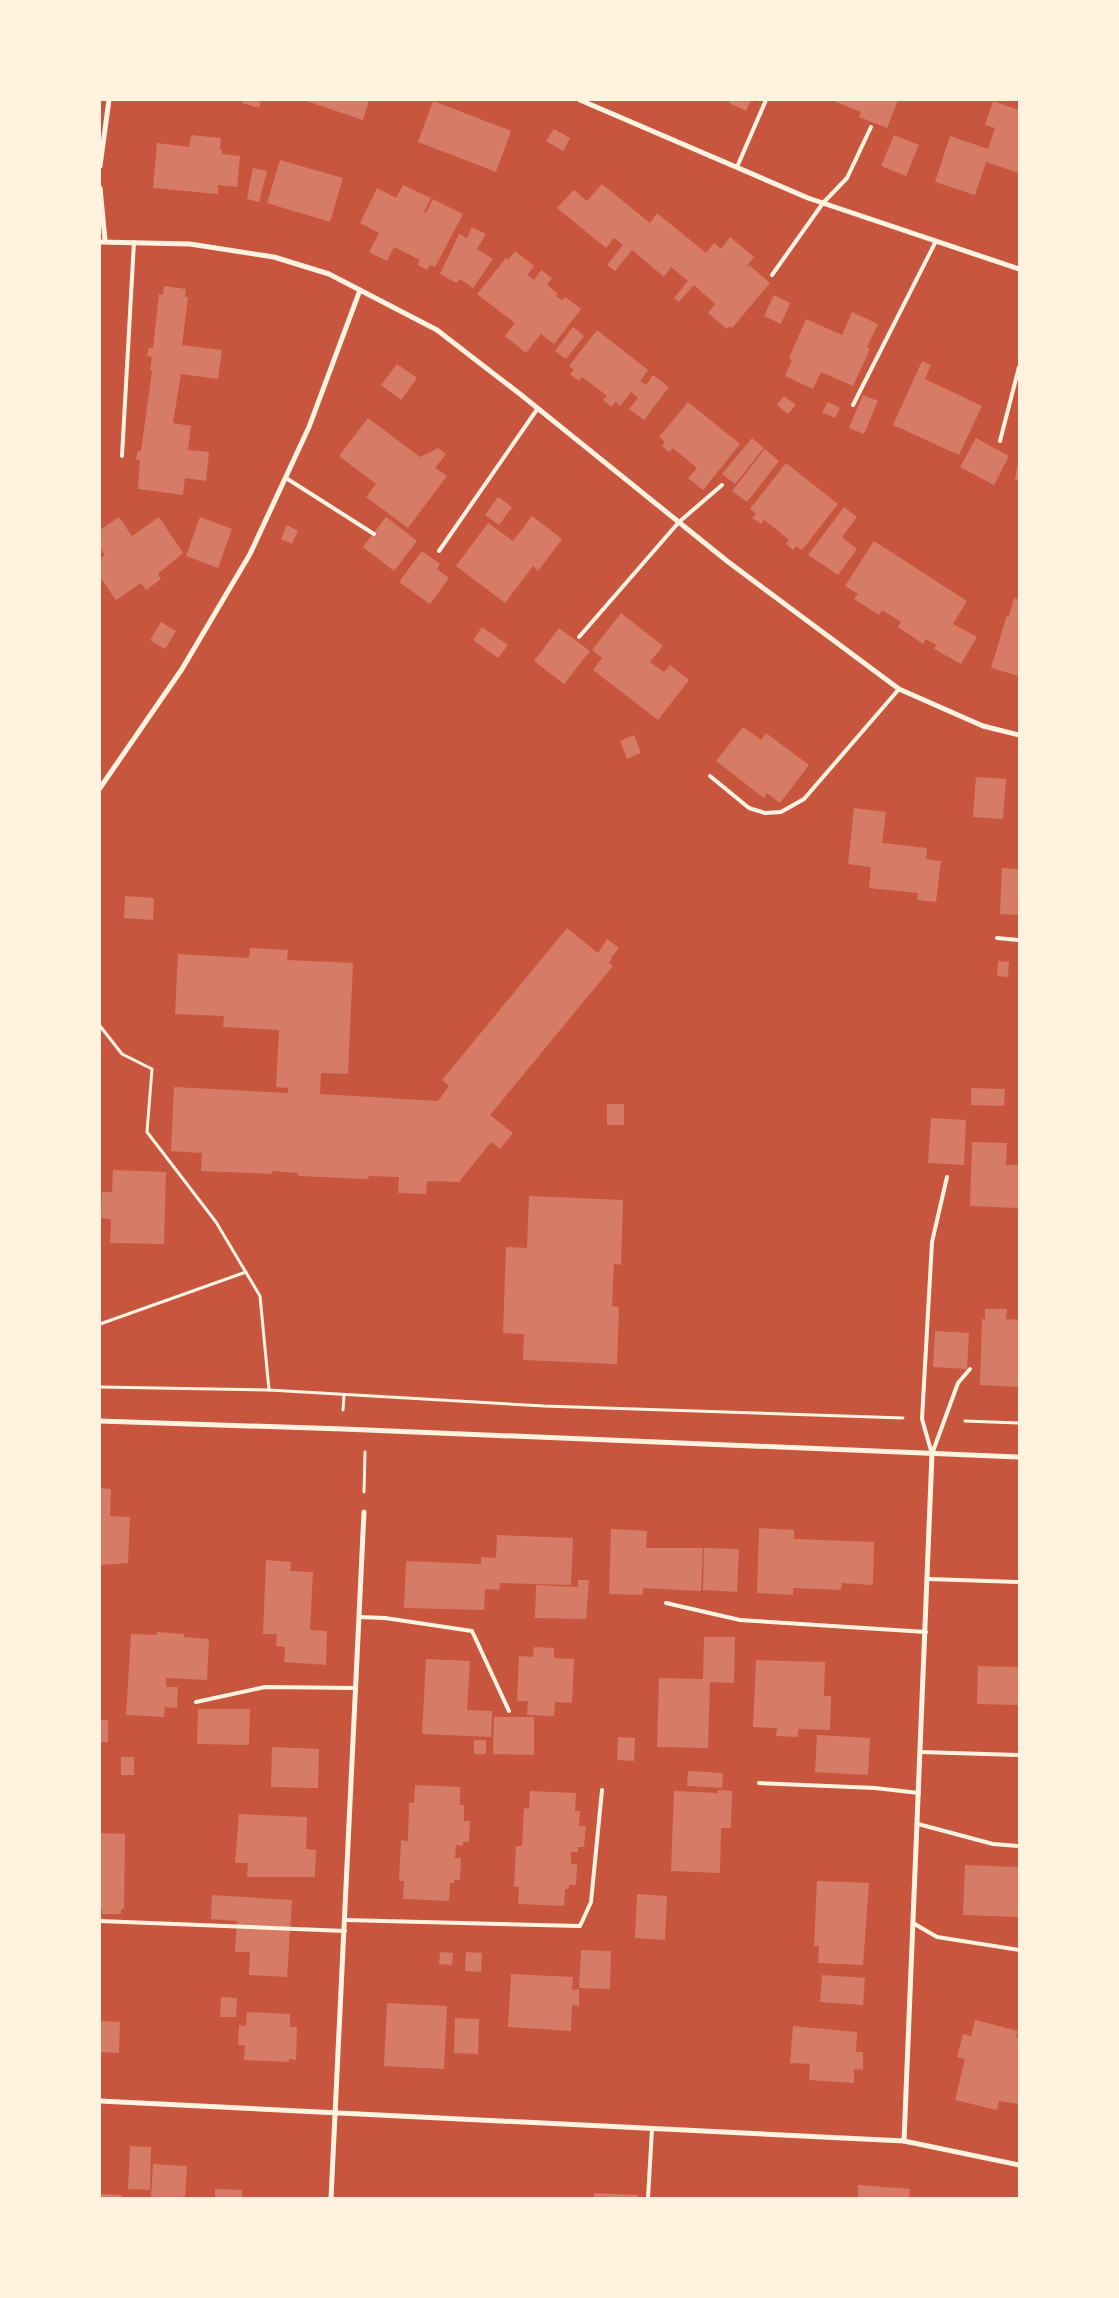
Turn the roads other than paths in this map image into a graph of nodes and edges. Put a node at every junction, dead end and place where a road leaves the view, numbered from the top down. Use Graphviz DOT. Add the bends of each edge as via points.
graph roads {
  1 [pos="109,100"];
  2 [pos="580,100"];
  3 [pos="766,100"];
  4 [pos="871,127"];
  5 [pos="100,166"];
  6 [pos="737,167"];
  7 [pos="100,188"];
  8 [pos="823,203"];
  9 [pos="102,241"];
  10 [pos="936,241"];
  11 [pos="134,242"];
  12 [pos="1019,270"];
  13 [pos="772,275"];
  14 [pos="360,290"];
  15 [pos="1019,367"];
  16 [pos="853,405"];
  17 [pos="538,408"];
  18 [pos="1000,441"];
  19 [pos="122,456"];
  20 [pos="286,478"];
  21 [pos="722,485"];
  22 [pos="679,522"];
  23 [pos="374,534"];
  24 [pos="439,551"];
  25 [pos="579,638"];
  26 [pos="899,689"];
  27 [pos="1019,735"];
  28 [pos="710,776"];
  29 [pos="100,788"];
  30 [pos="997,938"];
  31 [pos="1019,940"];
  32 [pos="947,1177"];
  33 [pos="970,1369"];
  34 [pos="100,1421"];
  35 [pos="932,1454"];
  36 [pos="1019,1457"];
  37 [pos="364,1512"];
  38 [pos="928,1579"];
  39 [pos="1019,1582"];
  40 [pos="666,1603"];
  41 [pos="359,1617"];
  42 [pos="926,1632"];
  43 [pos="356,1688"];
  44 [pos="196,1702"];
  45 [pos="509,1711"];
  46 [pos="920,1752"];
  47 [pos="1019,1755"];
  48 [pos="759,1782"];
  49 [pos="602,1790"];
  50 [pos="919,1793"];
  51 [pos="918,1824"];
  52 [pos="1019,1846"];
  53 [pos="345,1920"];
  54 [pos="100,1921"];
  55 [pos="913,1923"];
  56 [pos="345,1930"];
  57 [pos="1019,1950"];
  58 [pos="100,2101"];
  59 [pos="334,2114"];
  60 [pos="652,2129"];
  61 [pos="904,2141"];
  62 [pos="1019,2165"];
  63 [pos="331,2198"];
  64 [pos="648,2198"];
  1 -- 5 [label="street"];
  2 -- 6 [label="street"];
  3 -- 6 [label="lane"];
  4 -- 8 [label="lane" via="847,178"];
  6 -- 8 [label="street"];
  7 -- 9 [label="street"];
  8 -- 10 [label="street"];
  8 -- 13 [label="lane"];
  9 -- 11 [label="street"];
  10 -- 12 [label="street"];
  10 -- 16 [label="lane"];
  11 -- 14 [label="street" via="190,244 274,257 329,274"];
  11 -- 19 [label="lane"];
  14 -- 17 [label="street" via="437,330"];
  14 -- 20 [label="street" via="309,427"];
  15 -- 18 [label="lane"];
  17 -- 22 [label="street"];
  17 -- 24 [label="lane"];
  20 -- 23 [label="lane"];
  20 -- 29 [label="street" via="250,554 182,670"];
  21 -- 22 [label="lane"];
  22 -- 25 [label="lane"];
  22 -- 26 [label="street"];
  26 -- 27 [label="street" via="983,726"];
  26 -- 28 [label="lane" via="804,799 781,812 765,813 749,808"];
  30 -- 31 [label="lane"];
  32 -- 35 [label="lane" via="932,1242 922,1419"];
  33 -- 35 [label="lane" via="958,1383"];
  34 -- 35 [label="street"];
  35 -- 36 [label="street"];
  35 -- 38 [label="street"];
  37 -- 41 [label="street"];
  38 -- 39 [label="lane"];
  38 -- 42 [label="street"];
  40 -- 42 [label="lane" via="740,1620"];
  41 -- 43 [label="street"];
  41 -- 45 [label="lane" via="472,1631"];
  42 -- 46 [label="street"];
  43 -- 44 [label="lane" via="265,1687"];
  43 -- 53 [label="street"];
  46 -- 47 [label="lane"];
  46 -- 50 [label="street"];
  48 -- 50 [label="lane"];
  49 -- 53 [label="lane" via="591,1902 580,1926"];
  50 -- 51 [label="street"];
  51 -- 52 [label="lane" via="993,1844"];
  51 -- 55 [label="street"];
  53 -- 56 [label="street"];
  54 -- 56 [label="lane"];
  55 -- 57 [label="lane" via="938,1937"];
  55 -- 61 [label="street"];
  56 -- 59 [label="street"];
  58 -- 59 [label="street"];
  59 -- 60 [label="street"];
  59 -- 63 [label="street"];
  60 -- 61 [label="street"];
  60 -- 64 [label="lane"];
  61 -- 62 [label="street"];
}
